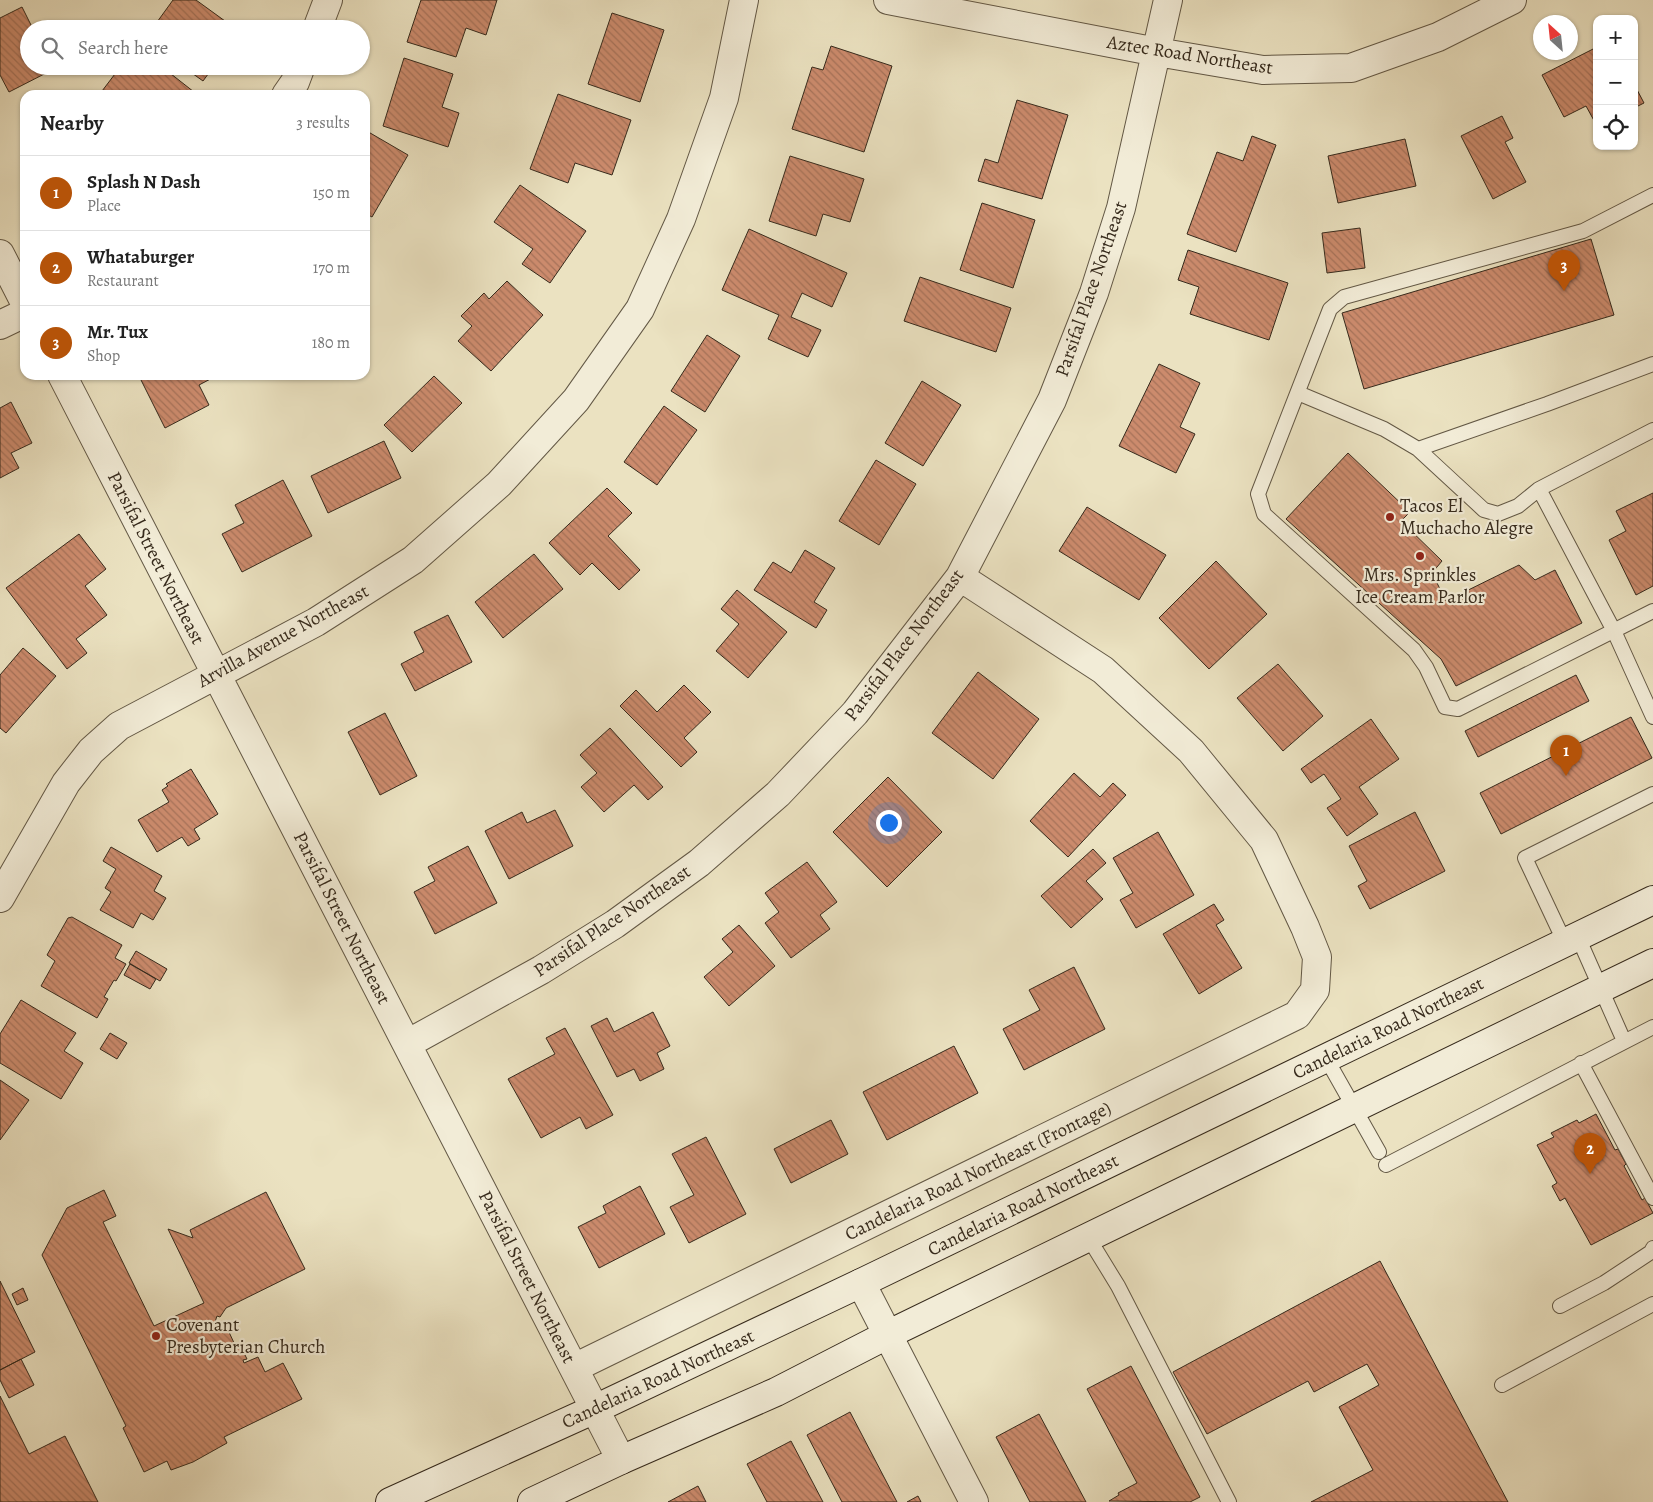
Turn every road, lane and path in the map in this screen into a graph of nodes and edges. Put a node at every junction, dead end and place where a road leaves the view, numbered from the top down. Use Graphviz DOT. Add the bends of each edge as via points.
graph roads {
  1 [pos="328,0"];
  2 [pos="744,0"];
  3 [pos="888,0"];
  4 [pos="1168,0"];
  5 [pos="1512,0"];
  6 [pos="320,20"];
  7 [pos="1156,52"];
  8 [pos="298,75"];
  9 [pos="289,90"];
  10 [pos="1653,195"];
  11 [pos="0,254"];
  12 [pos="20,293"];
  13 [pos="20,315"];
  14 [pos="0,325"];
  15 [pos="1653,364"];
  16 [pos="65,380"];
  17 [pos="1298,393"];
  18 [pos="1653,430"];
  19 [pos="1418,449"];
  20 [pos="1539,489"];
  21 [pos="960,577"];
  22 [pos="1653,611"];
  23 [pos="1614,631"];
  24 [pos="215,675"];
  25 [pos="1653,717"];
  26 [pos="1653,794"];
  27 [pos="0,898"];
  28 [pos="1653,900"];
  29 [pos="1572,940"];
  30 [pos="1653,963"];
  31 [pos="1602,988"];
  32 [pos="1653,1027"];
  33 [pos="1624,1041"];
  34 [pos="407,1044"];
  35 [pos="1326,1058"];
  36 [pos="1581,1063"];
  37 [pos="1354,1108"];
  38 [pos="1379,1152"];
  39 [pos="1386,1165"];
  40 [pos="1653,1198"];
  41 [pos="1088,1237"];
  42 [pos="1653,1248"];
  43 [pos="861,1283"];
  44 [pos="1653,1304"];
  45 [pos="1560,1306"];
  46 [pos="887,1335"];
  47 [pos="574,1368"];
  48 [pos="1502,1385"];
  49 [pos="595,1409"];
  50 [pos="621,1460"];
  51 [pos="399,1500"];
  52 [pos="532,1502"];
  53 [pos="974,1502"];
  54 [pos="1229,1502"];
  1 -- 6 [label="street"];
  2 -- 24 [label="street, Arvilla Avenue Northeast" via="724,98 681,220 640,309 576,400 499,484 413,560 316,622"];
  3 -- 7 [label="street, Aztec Road Northeast"];
  4 -- 7 [label="street, Parsifal Place Northeast"];
  5 -- 7 [label="street, Aztec Road Northeast" via="1438,37 1351,68 1264,70"];
  7 -- 21 [label="street, Parsifal Place Northeast" via="1121,208 1094,293 1052,400"];
  8 -- 9 [label="street"];
  10 -- 17 [label="lane" via="1583,231 1344,297 1330,309"];
  11 -- 12 [label="street"];
  13 -- 14 [label="street"];
  15 -- 19 [label="lane"];
  16 -- 24 [label="street, Parsifal Street Northeast"];
  17 -- 19 [label="lane" via="1384,429"];
  17 -- 23 [label="lane" via="1258,494 1264,514 1414,650 1445,707 1458,709"];
  18 -- 20 [label="lane"];
  19 -- 20 [label="lane" via="1484,510 1498,514 1518,506"];
  20 -- 23 [label="lane"];
  21 -- 34 [label="street, Parsifal Place Northeast" via="855,712 778,794 699,864 615,924 549,965"];
  21 -- 47 [label="street, Candelaria Road Northeast (Frontage)" via="1103,670 1192,751 1264,840 1317,957 1315,990 1296,1015"];
  22 -- 23 [label="lane"];
  23 -- 25 [label="lane"];
  24 -- 27 [label="street, Arvilla Avenue Northeast" via="119,726 91,751 66,783"];
  24 -- 34 [label="street, Parsifal Street Northeast"];
  26 -- 29 [label="lane" via="1525,858"];
  28 -- 29 [label="street, Candelaria Road Northeast"];
  29 -- 31 [label="lane"];
  29 -- 35 [label="street, Candelaria Road Northeast"];
  30 -- 31 [label="street"];
  31 -- 33 [label="lane"];
  31 -- 37 [label="street"];
  32 -- 33 [label="lane"];
  33 -- 36 [label="lane"];
  34 -- 47 [label="street, Parsifal Street Northeast"];
  35 -- 37 [label="lane"];
  35 -- 43 [label="street, Candelaria Road Northeast"];
  36 -- 39 [label="lane"];
  36 -- 40 [label="lane"];
  37 -- 38 [label="lane"];
  37 -- 41 [label="street"];
  41 -- 46 [label="street"];
  41 -- 54 [label="lane" via="1118,1286"];
  42 -- 45 [label="lane" via="1604,1283"];
  43 -- 46 [label="street"];
  43 -- 49 [label="street, Candelaria Road Northeast"];
  44 -- 48 [label="lane"];
  46 -- 50 [label="street" via="776,1392"];
  46 -- 53 [label="street"];
  47 -- 49 [label="street, Parsifal Street Northeast"];
  49 -- 50 [label="street, Parsifal Street Northeast"];
  49 -- 51 [label="street, Candelaria Road Northeast"];
  50 -- 52 [label="street"];
}
